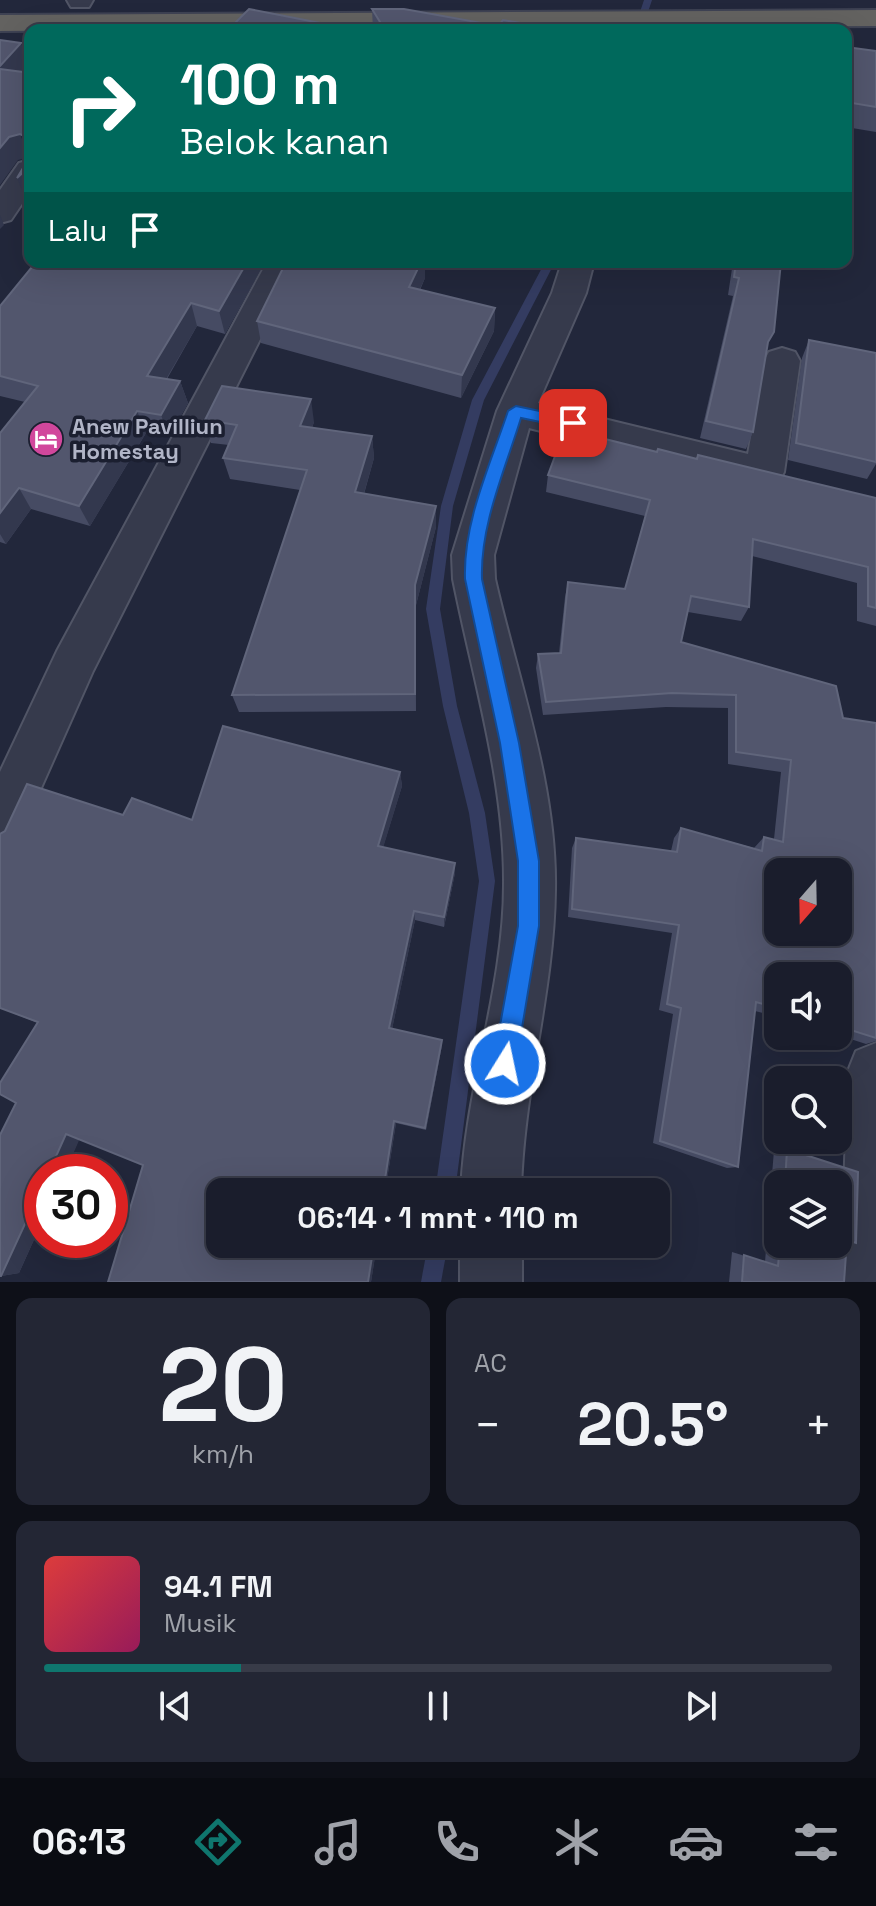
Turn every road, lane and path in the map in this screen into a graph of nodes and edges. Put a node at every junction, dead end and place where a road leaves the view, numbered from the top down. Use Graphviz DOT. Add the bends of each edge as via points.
graph roads {
  1 [pos="324,0"];
  2 [pos="80,1"];
  3 [pos="0,2"];
  4 [pos="778,9"];
  5 [pos="876,18"];
  6 [pos="0,23"];
  7 [pos="42,24"];
  8 [pos="670,24"];
  9 [pos="24,178"];
  10 [pos="0,213"];
  11 [pos="280,268"];
  12 [pos="576,268"];
  13 [pos="782,361"];
  14 [pos="516,411"];
  15 [pos="0,825"];
  16 [pos="876,1071"];
  17 [pos="491,1178"];
  18 [pos="491,1258"];
  19 [pos="491,1282"];
  20 [pos="872,1282"];
  1 -- 2 [label="highway"];
  2 -- 3 [label="highway"];
  4 -- 5 [label="highway"];
  4 -- 8 [label="highway"];
  6 -- 7 [label="highway"];
  9 -- 10 [label="street"];
  11 -- 15 [label="street" via="73,665"];
  12 -- 14 [label="street"];
  13 -- 14 [label="street" via="779,476"];
  14 -- 17 [label="street" via="473,555 529,861 529,926 490,1147"];
  16 -- 20 [label="street"];
  18 -- 19 [label="street"];
}
